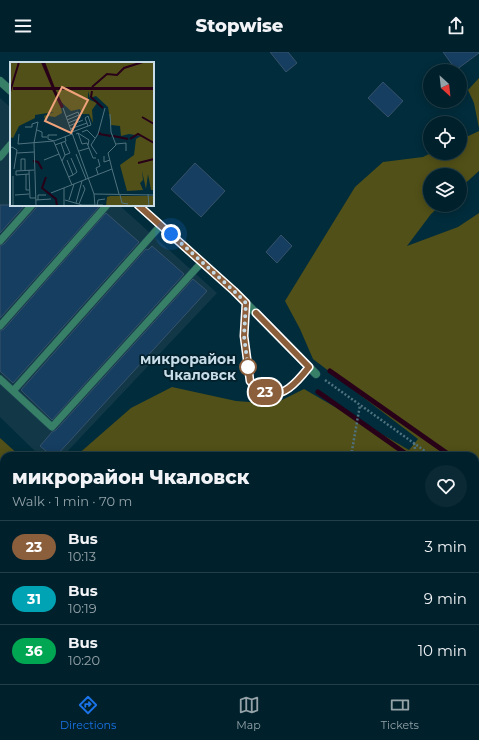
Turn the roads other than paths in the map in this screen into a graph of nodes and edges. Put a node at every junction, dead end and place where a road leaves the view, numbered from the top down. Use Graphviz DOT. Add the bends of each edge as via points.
graph roads {
  1 [pos="0,81"];
  2 [pos="10,90"];
  3 [pos="10,145"];
  4 [pos="0,157"];
  5 [pos="31,206"];
  6 [pos="106,206"];
  7 [pos="139,206"];
  8 [pos="161,225"];
  9 [pos="0,241"];
  10 [pos="202,262"];
  11 [pos="246,303"];
  12 [pos="0,326"];
  13 [pos="309,367"];
  14 [pos="316,374"];
  15 [pos="0,379"];
  16 [pos="13,391"];
  1 -- 2 [label="street"];
  3 -- 4 [label="lane"];
  5 -- 9 [label="lane"];
  6 -- 12 [label="lane"];
  7 -- 8 [label="street"];
  8 -- 10 [label="street"];
  8 -- 16 [label="lane"];
  10 -- 11 [label="street"];
  10 -- 16 [label="lane" via="52,427"];
  11 -- 13 [label="street"];
  11 -- 13 [label="lane" via="244,336 250,381 261,391 274,395 298,381"];
  13 -- 14 [label="street"];
  15 -- 16 [label="lane"];
}
